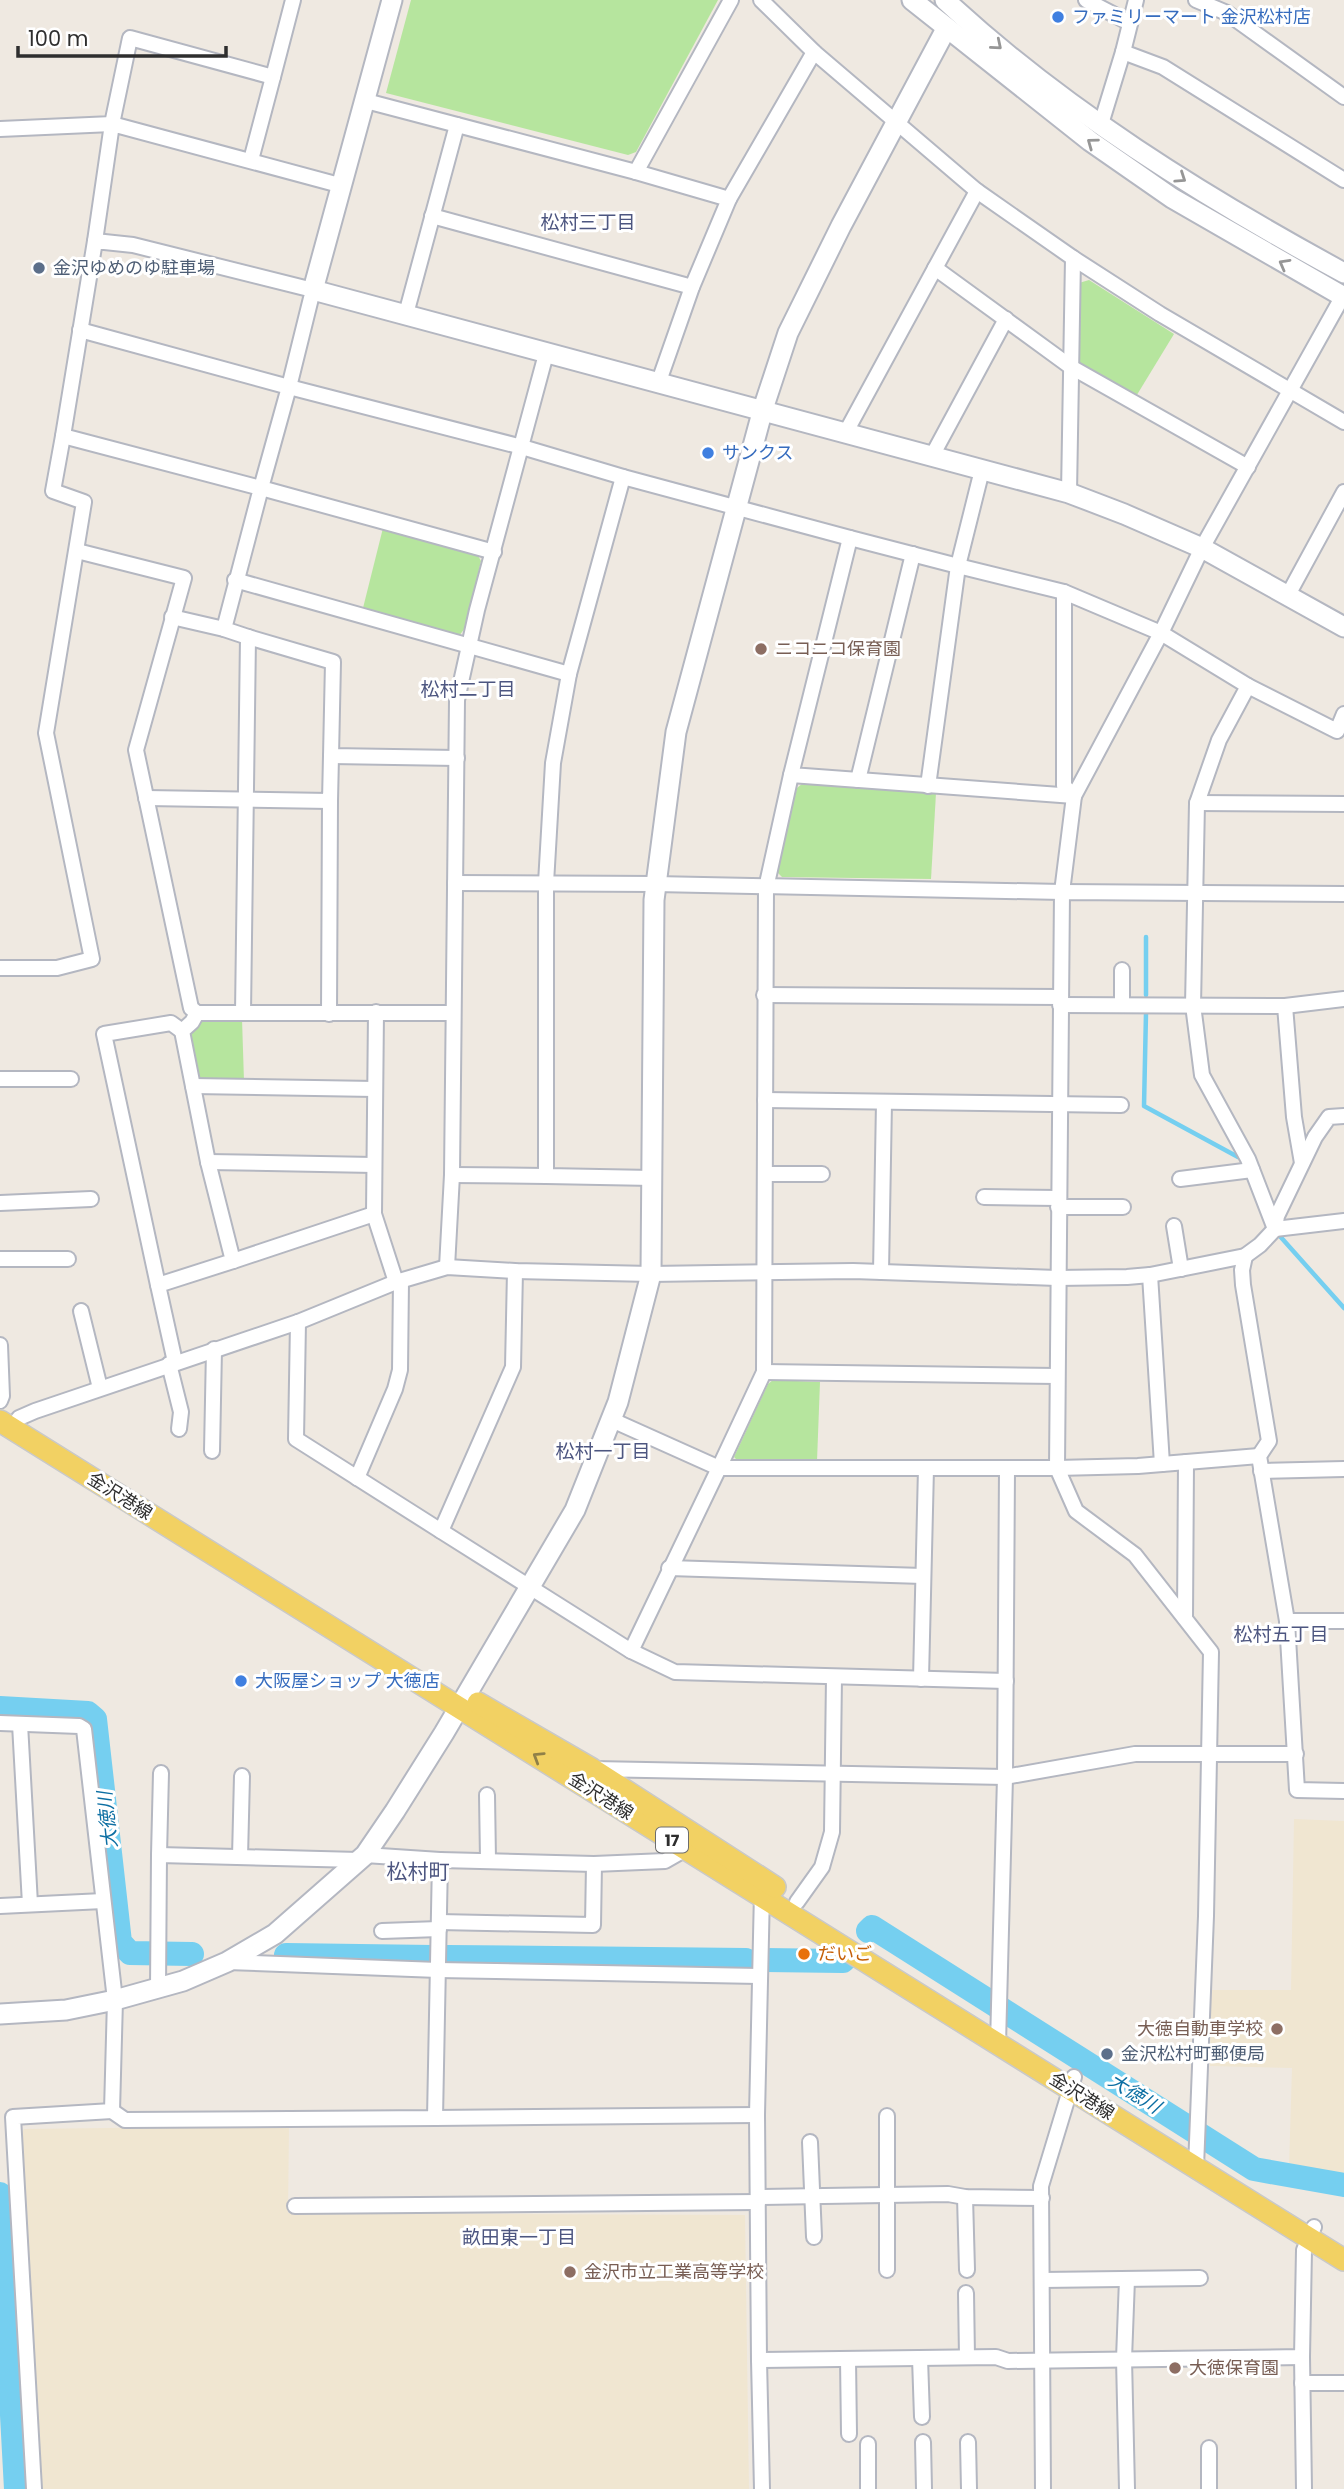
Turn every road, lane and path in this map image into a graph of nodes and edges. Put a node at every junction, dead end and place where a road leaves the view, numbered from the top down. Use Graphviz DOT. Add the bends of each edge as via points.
graph roads {
  1 [pos="293,0"];
  2 [pos="382,0"];
  3 [pos="392,0"];
  4 [pos="731,0"];
  5 [pos="761,0"];
  6 [pos="912,0"];
  7 [pos="1086,0"];
  8 [pos="1136,0"];
  9 [pos="1196,0"];
  10 [pos="955,4"];
  11 [pos="1130,23"];
  12 [pos="946,29"];
  13 [pos="814,52"];
  14 [pos="1123,52"];
  15 [pos="272,77"];
  16 [pos="1344,97"];
  17 [pos="366,101"];
  18 [pos="112,124"];
  19 [pos="897,124"];
  20 [pos="1101,124"];
  21 [pos="457,125"];
  22 [pos="0,130"];
  23 [pos="251,160"];
  24 [pos="636,172"];
  25 [pos="1344,180"];
  26 [pos="343,186"];
  27 [pos="977,191"];
  28 [pos="729,199"];
  29 [pos="432,216"];
  30 [pos="94,241"];
  31 [pos="1073,258"];
  32 [pos="935,268"];
  33 [pos="1344,272"];
  34 [pos="692,286"];
  35 [pos="313,290"];
  36 [pos="1343,296"];
  37 [pos="406,314"];
  38 [pos="1006,319"];
  39 [pos="80,330"];
  40 [pos="545,354"];
  41 [pos="1071,367"];
  42 [pos="658,384"];
  43 [pos="289,387"];
  44 [pos="1291,392"];
  45 [pos="763,409"];
  46 [pos="1344,422"];
  47 [pos="846,432"];
  48 [pos="63,436"];
  49 [pos="522,447"];
  50 [pos="932,456"];
  51 [pos="1248,467"];
  52 [pos="982,470"];
  53 [pos="623,477"];
  54 [pos="261,488"];
  55 [pos="1344,492"];
  56 [pos="1069,493"];
  57 [pos="737,506"];
  58 [pos="1338,515"];
  59 [pos="850,538"];
  60 [pos="1202,548"];
  61 [pos="77,551"];
  62 [pos="494,552"];
  63 [pos="913,554"];
  64 [pos="958,566"];
  65 [pos="235,580"];
  66 [pos="1064,592"];
  67 [pos="1288,595"];
  68 [pos="172,617"];
  69 [pos="1344,627"];
  70 [pos="224,629"];
  71 [pos="1161,633"];
  72 [pos="248,637"];
  73 [pos="468,647"];
  74 [pos="569,674"];
  75 [pos="1248,687"];
  76 [pos="1344,714"];
  77 [pos="1340,733"];
  78 [pos="331,755"];
  79 [pos="457,758"];
  80 [pos="791,775"];
  81 [pos="858,780"];
  82 [pos="928,786"];
  83 [pos="1074,796"];
  84 [pos="146,798"];
  85 [pos="246,798"];
  86 [pos="330,801"];
  87 [pos="1197,803"];
  88 [pos="1344,804"];
  89 [pos="455,883"];
  90 [pos="546,883"];
  91 [pos="655,884"];
  92 [pos="766,888"];
  93 [pos="1062,892"];
  94 [pos="1196,894"];
  95 [pos="1344,894"];
  96 [pos="0,968"];
  97 [pos="1122,970"];
  98 [pos="764,995"];
  99 [pos="1344,999"];
  100 [pos="1060,1001"];
  101 [pos="1122,1005"];
  102 [pos="1193,1005"];
  103 [pos="1285,1006"];
  104 [pos="376,1012"];
  105 [pos="197,1013"];
  106 [pos="243,1013"];
  107 [pos="452,1013"];
  108 [pos="329,1014"];
  109 [pos="182,1031"];
  110 [pos="0,1079"];
  111 [pos="71,1079"];
  112 [pos="193,1086"];
  113 [pos="375,1089"];
  114 [pos="765,1100"];
  115 [pos="884,1102"];
  116 [pos="1059,1104"];
  117 [pos="1121,1105"];
  118 [pos="1344,1116"];
  119 [pos="208,1162"];
  120 [pos="1302,1163"];
  121 [pos="374,1165"];
  122 [pos="1252,1171"];
  123 [pos="765,1174"];
  124 [pos="822,1174"];
  125 [pos="452,1175"];
  126 [pos="546,1176"];
  127 [pos="653,1178"];
  128 [pos="1180,1179"];
  129 [pos="985,1197"];
  130 [pos="91,1199"];
  131 [pos="1058,1202"];
  132 [pos="0,1203"];
  133 [pos="1123,1206"];
  134 [pos="374,1214"];
  135 [pos="1344,1221"];
  136 [pos="1174,1226"];
  137 [pos="1275,1229"];
  138 [pos="1245,1256"];
  139 [pos="0,1259"];
  140 [pos="68,1259"];
  141 [pos="233,1261"];
  142 [pos="447,1266"];
  143 [pos="1181,1269"];
  144 [pos="515,1271"];
  145 [pos="765,1272"];
  146 [pos="881,1272"];
  147 [pos="651,1274"];
  148 [pos="1150,1275"];
  149 [pos="1057,1278"];
  150 [pos="399,1282"];
  151 [pos="158,1285"];
  152 [pos="81,1311"];
  153 [pos="298,1322"];
  154 [pos="0,1345"];
  155 [pos="214,1349"];
  156 [pos="172,1363"];
  157 [pos="764,1372"];
  158 [pos="1057,1376"];
  159 [pos="100,1388"];
  160 [pos="0,1401"];
  161 [pos="0,1407"];
  162 [pos="612,1420"];
  163 [pos="10,1422"];
  164 [pos="179,1429"];
  165 [pos="212,1451"];
  166 [pos="1186,1462"];
  167 [pos="1162,1464"];
  168 [pos="1260,1464"];
  169 [pos="719,1468"];
  170 [pos="926,1468"];
  171 [pos="1057,1468"];
  172 [pos="1007,1469"];
  173 [pos="1344,1469"];
  174 [pos="357,1478"];
  175 [pos="442,1531"];
  176 [pos="669,1568"];
  177 [pos="923,1576"];
  178 [pos="529,1588"];
  179 [pos="1185,1618"];
  180 [pos="1287,1621"];
  181 [pos="1344,1621"];
  182 [pos="631,1651"];
  183 [pos="834,1677"];
  184 [pos="921,1679"];
  185 [pos="1006,1681"];
  186 [pos="461,1702"];
  187 [pos="0,1723"];
  188 [pos="20,1724"];
  189 [pos="1209,1753"];
  190 [pos="1296,1754"];
  191 [pos="592,1769"];
  192 [pos="161,1773"];
  193 [pos="833,1773"];
  194 [pos="242,1776"];
  195 [pos="1005,1777"];
  196 [pos="1344,1791"];
  197 [pos="487,1795"];
  198 [pos="690,1842"];
  199 [pos="159,1855"];
  200 [pos="240,1857"];
  201 [pos="362,1857"];
  202 [pos="440,1860"];
  203 [pos="488,1860"];
  204 [pos="594,1864"];
  205 [pos="763,1887"];
  206 [pos="103,1901"];
  207 [pos="797,1902"];
  208 [pos="30,1904"];
  209 [pos="0,1906"];
  210 [pos="439,1925"];
  211 [pos="382,1931"];
  212 [pos="228,1962"];
  213 [pos="438,1970"];
  214 [pos="759,1976"];
  215 [pos="158,1988"];
  216 [pos="115,2000"];
  217 [pos="2,2014"];
  218 [pos="999,2022"];
  219 [pos="1072,2083"];
  220 [pos="112,2110"];
  221 [pos="757,2115"];
  222 [pos="887,2116"];
  223 [pos="435,2118"];
  224 [pos="810,2142"];
  225 [pos="1198,2147"];
  226 [pos="888,2195"];
  227 [pos="811,2196"];
  228 [pos="965,2197"];
  229 [pos="1042,2198"];
  230 [pos="758,2199"];
  231 [pos="295,2206"];
  232 [pos="1311,2232"];
  233 [pos="814,2237"];
  234 [pos="1344,2246"];
  235 [pos="1344,2260"];
  236 [pos="887,2270"];
  237 [pos="967,2270"];
  238 [pos="1200,2278"];
  239 [pos="1127,2279"];
  240 [pos="1042,2280"];
  241 [pos="966,2293"];
  242 [pos="967,2357"];
  243 [pos="1302,2357"];
  244 [pos="920,2358"];
  245 [pos="848,2359"];
  246 [pos="1124,2359"];
  247 [pos="759,2360"];
  248 [pos="1043,2360"];
  249 [pos="1302,2383"];
  250 [pos="1344,2383"];
  251 [pos="922,2417"];
  252 [pos="849,2434"];
  253 [pos="923,2442"];
  254 [pos="968,2442"];
  255 [pos="868,2444"];
  256 [pos="1209,2448"];
  257 [pos="34,2489"];
  258 [pos="762,2489"];
  259 [pos="868,2489"];
  260 [pos="924,2489"];
  261 [pos="969,2489"];
  262 [pos="1043,2489"];
  263 [pos="1127,2489"];
  264 [pos="1209,2489"];
  265 [pos="1304,2489"];
  1 -- 15 [label="street"];
  2 -- 3 [label="street"];
  3 -- 17 [label="street"];
  4 -- 24 [label="street"];
  5 -- 13 [label="street"];
  6 -- 12 [label="street"];
  7 -- 11 [label="street"];
  8 -- 11 [label="street"];
  9 -- 16 [label="street" via="1227,13"];
  10 -- 12 [label="street"];
  10 -- 20 [label="street, one-way" via="1010,56"];
  11 -- 14 [label="street"];
  12 -- 19 [label="street"];
  36 -- 12 [label="street, one-way" via="1172,198"];
  13 -- 19 [label="street"];
  13 -- 28 [label="street"];
  14 -- 20 [label="street"];
  14 -- 25 [label="street" via="1163,67"];
  15 -- 18 [label="street" via="130,38"];
  15 -- 23 [label="street"];
  17 -- 21 [label="street"];
  17 -- 26 [label="street"];
  18 -- 22 [label="street"];
  18 -- 23 [label="street"];
  18 -- 30 [label="street"];
  19 -- 27 [label="street"];
  19 -- 45 [label="street" via="788,333"];
  20 -- 33 [label="street, one-way" via="1257,225"];
  21 -- 24 [label="street"];
  21 -- 29 [label="street"];
  23 -- 26 [label="street"];
  24 -- 28 [label="street"];
  26 -- 35 [label="street"];
  27 -- 31 [label="street"];
  27 -- 32 [label="street"];
  28 -- 34 [label="street"];
  29 -- 34 [label="street"];
  29 -- 37 [label="street"];
  30 -- 35 [label="street" via="133,245"];
  30 -- 39 [label="street"];
  31 -- 41 [label="street"];
  31 -- 44 [label="street"];
  32 -- 38 [label="street"];
  32 -- 47 [label="street"];
  34 -- 42 [label="street"];
  35 -- 37 [label="street"];
  35 -- 43 [label="street"];
  36 -- 44 [label="street"];
  37 -- 40 [label="street"];
  38 -- 41 [label="street"];
  38 -- 50 [label="street"];
  39 -- 43 [label="street"];
  39 -- 48 [label="street"];
  40 -- 42 [label="street"];
  40 -- 49 [label="street"];
  41 -- 51 [label="street"];
  41 -- 56 [label="street"];
  42 -- 45 [label="street"];
  43 -- 49 [label="street"];
  43 -- 54 [label="street"];
  44 -- 46 [label="street"];
  44 -- 51 [label="street"];
  45 -- 47 [label="street"];
  45 -- 57 [label="street"];
  47 -- 50 [label="street"];
  48 -- 54 [label="street"];
  48 -- 61 [label="street" via="53,491 85,502"];
  49 -- 53 [label="street"];
  49 -- 62 [label="street"];
  50 -- 52 [label="street"];
  51 -- 60 [label="street"];
  52 -- 56 [label="street"];
  52 -- 64 [label="street"];
  53 -- 57 [label="street"];
  53 -- 74 [label="street"];
  54 -- 62 [label="street"];
  54 -- 65 [label="street"];
  55 -- 58 [label="street"];
  56 -- 60 [label="street"];
  57 -- 59 [label="street"];
  57 -- 91 [label="street" via="676,732"];
  58 -- 67 [label="street"];
  59 -- 63 [label="street"];
  59 -- 80 [label="street"];
  60 -- 67 [label="street"];
  60 -- 71 [label="street"];
  61 -- 68 [label="street" via="184,578"];
  61 -- 96 [label="street" via="46,733 92,958 57,968"];
  62 -- 73 [label="street"];
  63 -- 64 [label="street"];
  63 -- 81 [label="street"];
  64 -- 66 [label="street"];
  64 -- 82 [label="street"];
  65 -- 70 [label="street"];
  65 -- 73 [label="street"];
  66 -- 71 [label="street"];
  66 -- 83 [label="street" via="1064,786"];
  67 -- 69 [label="street"];
  68 -- 70 [label="street"];
  68 -- 84 [label="street" via="136,750"];
  70 -- 72 [label="street"];
  71 -- 75 [label="street"];
  71 -- 83 [label="street"];
  72 -- 78 [label="street" via="333,662"];
  72 -- 85 [label="street"];
  73 -- 74 [label="street"];
  73 -- 79 [label="street" via="457,700"];
  74 -- 90 [label="street" via="553,763"];
  75 -- 77 [label="street"];
  75 -- 87 [label="street" via="1219,740"];
  76 -- 77 [label="street"];
  78 -- 79 [label="street"];
  78 -- 86 [label="street"];
  79 -- 89 [label="street"];
  80 -- 81 [label="street"];
  80 -- 92 [label="street"];
  81 -- 82 [label="street"];
  82 -- 83 [label="street"];
  83 -- 93 [label="street"];
  84 -- 85 [label="street"];
  84 -- 105 [label="street" via="191,1008"];
  85 -- 86 [label="street"];
  85 -- 106 [label="street"];
  86 -- 108 [label="street"];
  87 -- 88 [label="street"];
  87 -- 94 [label="street"];
  89 -- 90 [label="street"];
  89 -- 107 [label="street"];
  90 -- 91 [label="street"];
  90 -- 126 [label="street"];
  91 -- 92 [label="street"];
  91 -- 127 [label="street"];
  92 -- 93 [label="street"];
  92 -- 98 [label="street"];
  93 -- 94 [label="street"];
  93 -- 100 [label="street"];
  94 -- 95 [label="street"];
  94 -- 102 [label="street"];
  97 -- 101 [label="street"];
  98 -- 100 [label="street"];
  98 -- 114 [label="street"];
  99 -- 103 [label="street"];
  100 -- 101 [label="street"];
  100 -- 116 [label="street"];
  101 -- 102 [label="street"];
  102 -- 103 [label="street"];
  102 -- 122 [label="street" via="1202,1075"];
  103 -- 120 [label="street"];
  104 -- 107 [label="street"];
  104 -- 108 [label="street"];
  104 -- 113 [label="street"];
  105 -- 106 [label="street"];
  105 -- 109 [label="street"];
  106 -- 108 [label="street"];
  107 -- 125 [label="street"];
  109 -- 112 [label="street"];
  109 -- 151 [label="street" via="171,1023 104,1034"];
  110 -- 111 [label="street"];
  112 -- 113 [label="street"];
  112 -- 119 [label="street"];
  113 -- 121 [label="street"];
  114 -- 115 [label="street"];
  114 -- 123 [label="street"];
  115 -- 116 [label="street"];
  115 -- 146 [label="street"];
  116 -- 117 [label="street"];
  116 -- 131 [label="street"];
  118 -- 120 [label="street" via="1329,1117"];
  119 -- 121 [label="street"];
  119 -- 141 [label="street"];
  120 -- 137 [label="street"];
  121 -- 134 [label="street"];
  122 -- 128 [label="street"];
  122 -- 137 [label="street"];
  123 -- 124 [label="street"];
  123 -- 145 [label="street"];
  125 -- 126 [label="street"];
  125 -- 142 [label="street"];
  126 -- 127 [label="street"];
  127 -- 147 [label="street"];
  129 -- 131 [label="street"];
  130 -- 132 [label="street"];
  131 -- 133 [label="street"];
  131 -- 149 [label="street"];
  134 -- 141 [label="street"];
  134 -- 150 [label="street"];
  135 -- 137 [label="street"];
  136 -- 143 [label="street"];
  137 -- 138 [label="street"];
  138 -- 143 [label="street"];
  138 -- 168 [label="street" via="1243,1285 1269,1441"];
  139 -- 140 [label="street"];
  141 -- 151 [label="street"];
  142 -- 144 [label="street"];
  142 -- 150 [label="street"];
  143 -- 148 [label="street"];
  144 -- 147 [label="street"];
  144 -- 175 [label="street" via="513,1367"];
  145 -- 146 [label="street"];
  145 -- 147 [label="street"];
  145 -- 157 [label="street"];
  146 -- 149 [label="street"];
  147 -- 162 [label="street"];
  148 -- 149 [label="street"];
  148 -- 167 [label="street"];
  149 -- 158 [label="street"];
  150 -- 153 [label="street"];
  150 -- 174 [label="street" via="400,1370"];
  151 -- 156 [label="street"];
  152 -- 159 [label="street"];
  153 -- 155 [label="street"];
  153 -- 174 [label="street" via="296,1439"];
  154 -- 160 [label="street"];
  155 -- 156 [label="street"];
  155 -- 165 [label="street"];
  156 -- 159 [label="street"];
  156 -- 164 [label="street" via="181,1412"];
  157 -- 158 [label="street"];
  157 -- 169 [label="street"];
  158 -- 171 [label="street"];
  159 -- 163 [label="street"];
  161 -- 163 [label="main road, 金沢港線 / 17"];
  162 -- 169 [label="street"];
  162 -- 178 [label="street" via="575,1510"];
  163 -- 186 [label="main road, 金沢港線 / 17"];
  166 -- 167 [label="street"];
  166 -- 168 [label="street"];
  166 -- 179 [label="street"];
  167 -- 171 [label="street"];
  168 -- 173 [label="street"];
  168 -- 180 [label="street"];
  169 -- 170 [label="street"];
  169 -- 176 [label="street"];
  170 -- 172 [label="street"];
  170 -- 177 [label="street"];
  171 -- 172 [label="street"];
  171 -- 179 [label="street" via="1076,1511 1135,1555"];
  172 -- 185 [label="street"];
  174 -- 175 [label="street"];
  175 -- 178 [label="street"];
  176 -- 177 [label="street"];
  176 -- 182 [label="street"];
  177 -- 184 [label="street"];
  178 -- 182 [label="street"];
  178 -- 186 [label="street"];
  179 -- 189 [label="street" via="1211,1652"];
  180 -- 181 [label="street"];
  180 -- 190 [label="street"];
  182 -- 183 [label="street" via="675,1672"];
  183 -- 184 [label="street"];
  183 -- 193 [label="street"];
  184 -- 185 [label="street"];
  185 -- 195 [label="street"];
  186 -- 191 [label="main road, 金沢港線 / 17"];
  198 -- 186 [label="main road, 金沢港線 / 17, one-way"];
  186 -- 201 [label="street" via="396,1811"];
  187 -- 188 [label="street"];
  188 -- 206 [label="street" via="84,1729"];
  188 -- 208 [label="street"];
  189 -- 190 [label="street"];
  189 -- 195 [label="street" via="1135,1755"];
  189 -- 225 [label="street"];
  190 -- 196 [label="street" via="1297,1790"];
  191 -- 193 [label="street"];
  191 -- 198 [label="main road, 金沢港線 / 17"];
  192 -- 199 [label="street"];
  193 -- 195 [label="street"];
  193 -- 207 [label="street" via="832,1832 822,1867"];
  194 -- 200 [label="street"];
  195 -- 218 [label="street"];
  197 -- 203 [label="street"];
  198 -- 204 [label="street" via="665,1861"];
  198 -- 205 [label="main road, 金沢港線 / 17"];
  199 -- 200 [label="street"];
  199 -- 215 [label="street"];
  200 -- 201 [label="street"];
  201 -- 202 [label="street"];
  201 -- 212 [label="street" via="275,1934"];
  202 -- 203 [label="street"];
  202 -- 210 [label="street"];
  203 -- 204 [label="street"];
  204 -- 210 [label="street" via="593,1925"];
  205 -- 207 [label="main road, 金沢港線 / 17"];
  205 -- 214 [label="street"];
  205 -- 218 [label="main road, 金沢港線 / 17"];
  206 -- 208 [label="street"];
  206 -- 216 [label="street"];
  207 -- 218 [label="main road, 金沢港線 / 17"];
  208 -- 209 [label="street"];
  210 -- 211 [label="street"];
  210 -- 213 [label="street"];
  212 -- 213 [label="street"];
  212 -- 215 [label="street"];
  213 -- 214 [label="street"];
  213 -- 223 [label="street"];
  214 -- 221 [label="street"];
  215 -- 216 [label="street"];
  216 -- 217 [label="street" via="66,2010"];
  216 -- 220 [label="street"];
  218 -- 219 [label="main road, 金沢港線 / 17"];
  219 -- 225 [label="main road, 金沢港線 / 17"];
  219 -- 229 [label="street" via="1041,2186"];
  220 -- 223 [label="street" via="125,2120"];
  220 -- 257 [label="street" via="13,2117"];
  221 -- 223 [label="street"];
  221 -- 230 [label="street"];
  222 -- 226 [label="street"];
  224 -- 227 [label="street"];
  225 -- 232 [label="main road, 金沢港線 / 17"];
  226 -- 227 [label="street"];
  226 -- 228 [label="street"];
  226 -- 236 [label="street"];
  227 -- 230 [label="street"];
  227 -- 233 [label="street"];
  228 -- 229 [label="street"];
  228 -- 237 [label="street"];
  229 -- 240 [label="street"];
  230 -- 231 [label="street"];
  230 -- 247 [label="street"];
  232 -- 234 [label="main road, 金沢港線 / 17"];
  232 -- 235 [label="main road, 金沢港線 / 17"];
  232 -- 243 [label="street" via="1304,2250"];
  238 -- 239 [label="street"];
  239 -- 240 [label="street"];
  239 -- 246 [label="street"];
  240 -- 248 [label="street"];
  241 -- 242 [label="street"];
  242 -- 244 [label="street"];
  242 -- 248 [label="street"];
  243 -- 246 [label="street"];
  243 -- 249 [label="street"];
  244 -- 245 [label="street"];
  244 -- 251 [label="street"];
  245 -- 247 [label="street"];
  245 -- 252 [label="street"];
  246 -- 248 [label="street"];
  246 -- 263 [label="street"];
  247 -- 258 [label="street"];
  248 -- 262 [label="street"];
  249 -- 250 [label="street"];
  249 -- 265 [label="street"];
  253 -- 260 [label="street"];
  254 -- 261 [label="street"];
  255 -- 259 [label="street"];
  256 -- 264 [label="street"];
}
